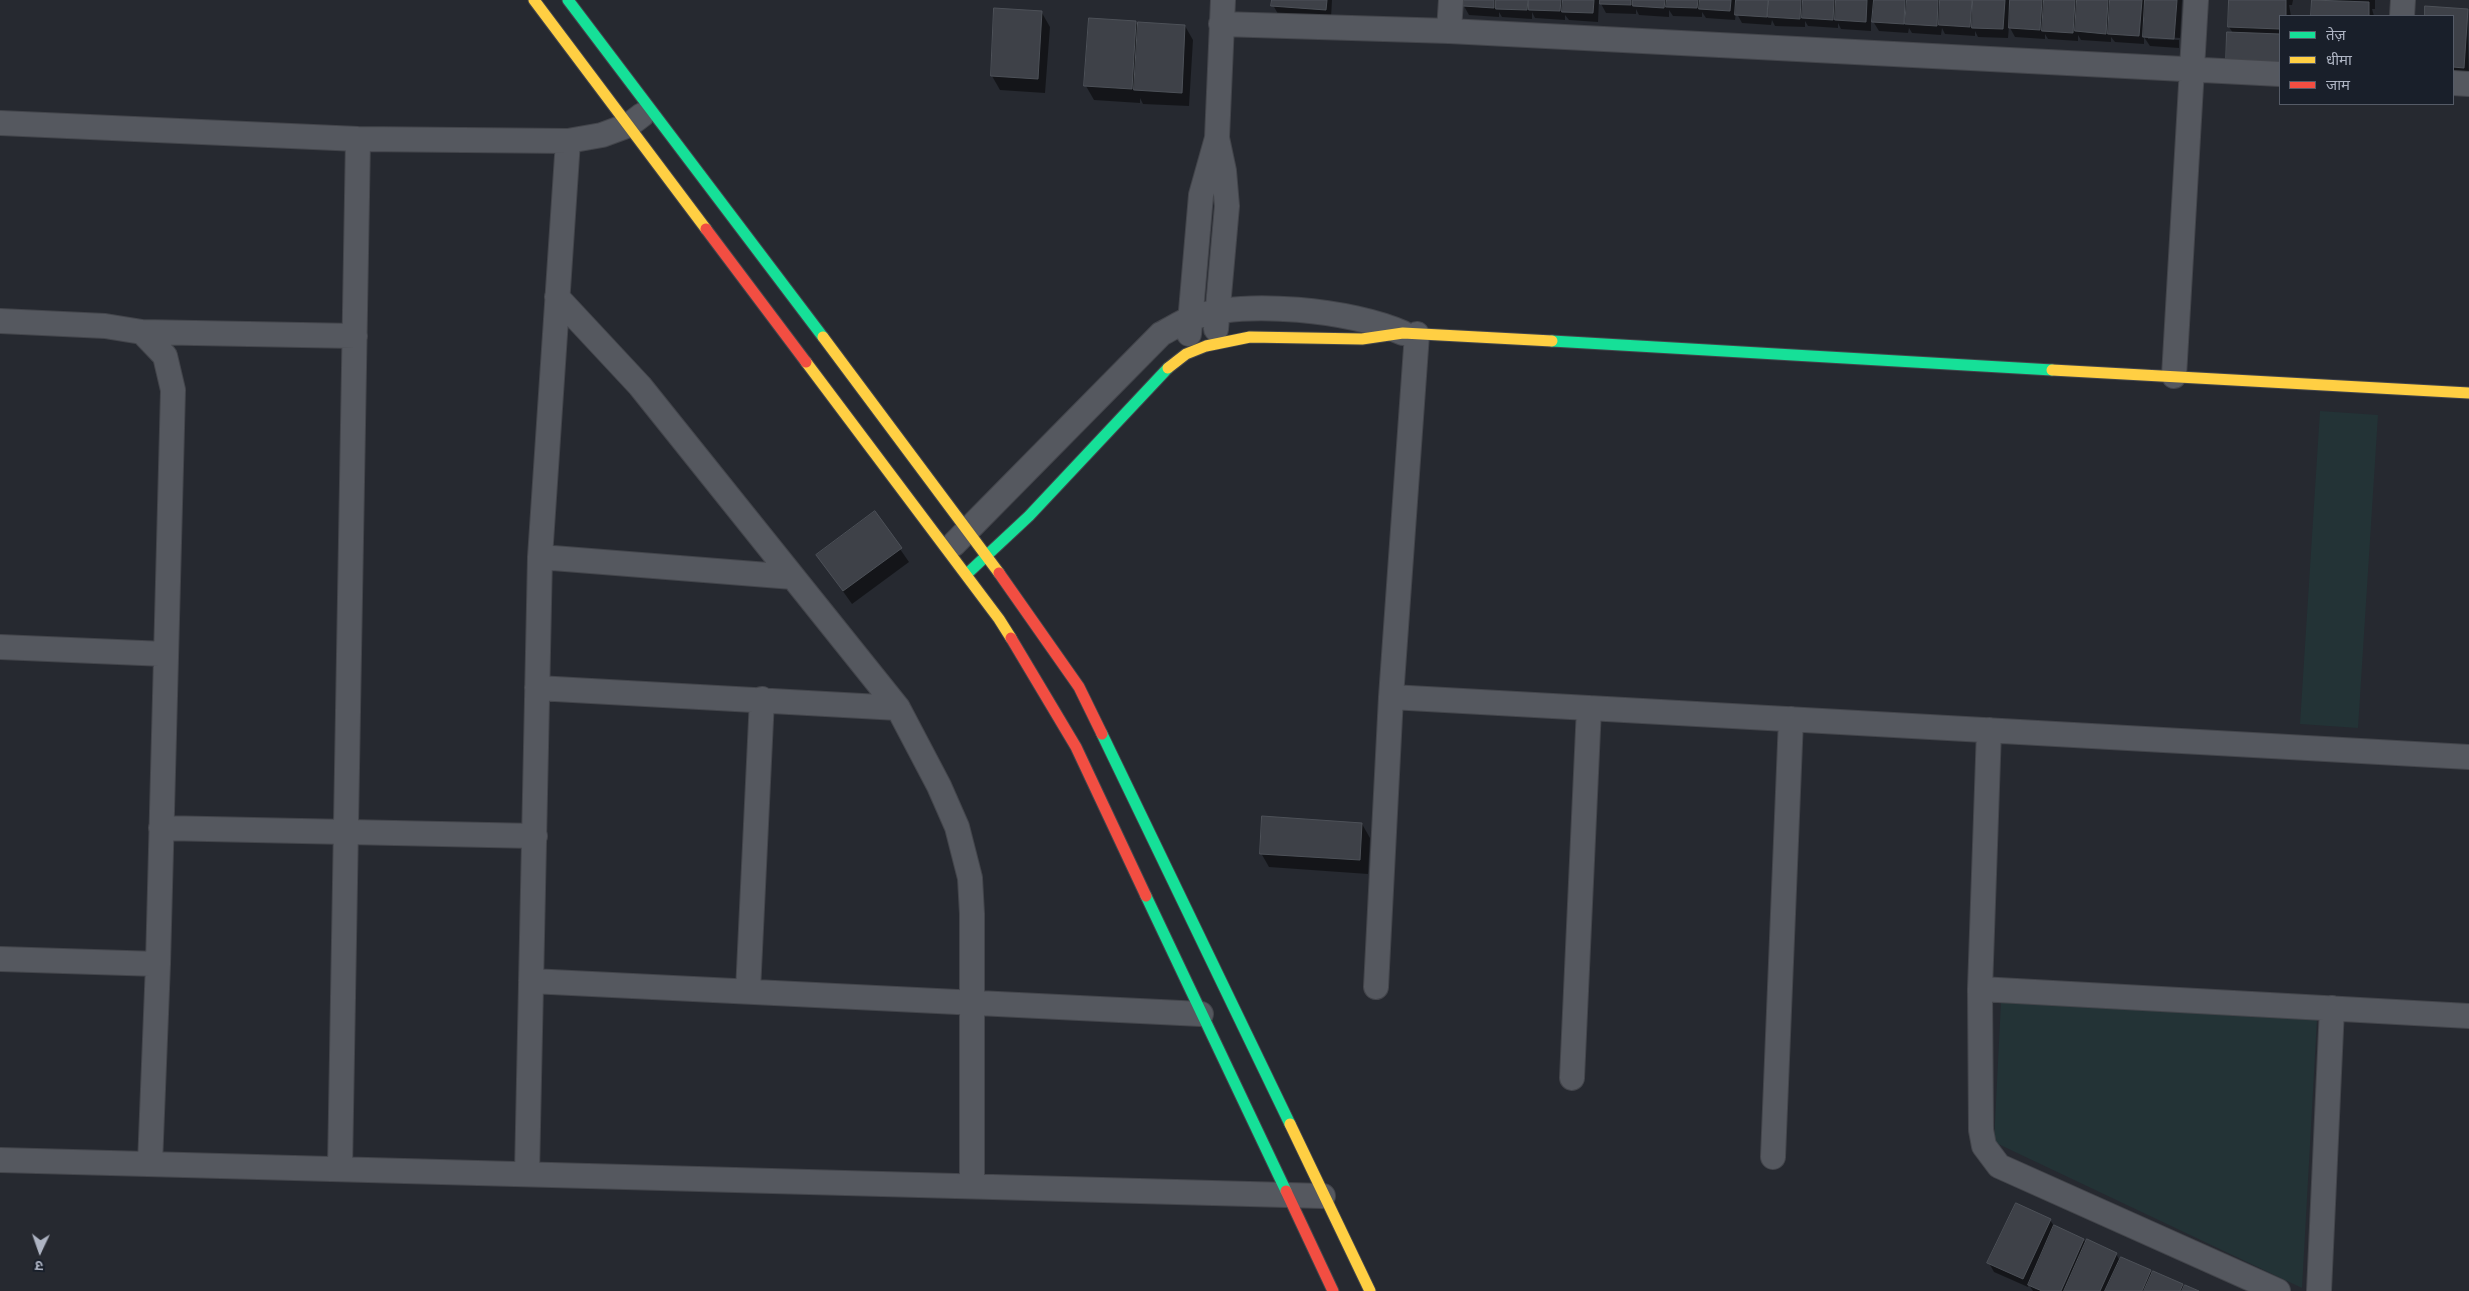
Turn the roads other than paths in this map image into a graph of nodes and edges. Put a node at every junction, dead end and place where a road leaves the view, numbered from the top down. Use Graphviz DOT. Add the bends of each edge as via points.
graph roads {
  1 [pos="534,0"];
  2 [pos="568,0"];
  3 [pos="1223,0"];
  4 [pos="1451,0"];
  5 [pos="2196,0"];
  6 [pos="2403,0"];
  7 [pos="2402,15"];
  8 [pos="1221,24"];
  9 [pos="1449,31"];
  10 [pos="2192,70"];
  11 [pos="2279,74"];
  12 [pos="2454,83"];
  13 [pos="2469,84"];
  14 [pos="651,109"];
  15 [pos="0,123"];
  16 [pos="629,124"];
  17 [pos="1217,138"];
  18 [pos="358,139"];
  19 [pos="568,141"];
  20 [pos="557,297"];
  21 [pos="1217,313"];
  22 [pos="1192,318"];
  23 [pos="0,321"];
  24 [pos="142,332"];
  25 [pos="1410,333"];
  26 [pos="355,336"];
  27 [pos="1214,343"];
  28 [pos="1185,354"];
  29 [pos="2174,376"];
  30 [pos="2469,393"];
  31 [pos="966,531"];
  32 [pos="948,551"];
  33 [pos="987,555"];
  34 [pos="540,557"];
  35 [pos="966,574"];
  36 [pos="794,578"];
  37 [pos="0,647"];
  38 [pos="165,654"];
  39 [pos="537,688"];
  40 [pos="1391,697"];
  41 [pos="762,699"];
  42 [pos="898,708"];
  43 [pos="1589,708"];
  44 [pos="1791,719"];
  45 [pos="1989,730"];
  46 [pos="2469,757"];
  47 [pos="161,828"];
  48 [pos="346,834"];
  49 [pos="534,836"];
  50 [pos="0,959"];
  51 [pos="158,964"];
  52 [pos="531,981"];
  53 [pos="1376,987"];
  54 [pos="1980,989"];
  55 [pos="748,991"];
  56 [pos="972,1001"];
  57 [pos="2332,1008"];
  58 [pos="1201,1014"];
  59 [pos="2469,1016"];
  60 [pos="1572,1078"];
  61 [pos="1774,1157"];
  62 [pos="0,1160"];
  63 [pos="150,1164"];
  64 [pos="340,1169"];
  65 [pos="527,1174"];
  66 [pos="972,1186"];
  67 [pos="1288,1195"];
  68 [pos="1323,1196"];
  69 [pos="1333,1291"];
  70 [pos="1370,1291"];
  71 [pos="2278,1291"];
  72 [pos="2319,1291"];
  1 -- 16 [label="main road"];
  2 -- 14 [label="main road"];
  3 -- 8 [label="street"];
  4 -- 9 [label="street"];
  5 -- 10 [label="street"];
  6 -- 7 [label="street"];
  8 -- 9 [label="street"];
  8 -- 17 [label="street"];
  9 -- 10 [label="street"];
  10 -- 11 [label="street"];
  10 -- 29 [label="street"];
  12 -- 13 [label="street"];
  14 -- 16 [label="street"];
  14 -- 31 [label="main road" via="883,415"];
  15 -- 18 [label="street"];
  16 -- 19 [label="street" via="602,135"];
  16 -- 32 [label="main road"];
  17 -- 21 [label="street" via="1227,206"];
  17 -- 22 [label="street" via="1204,175 1201,195"];
  18 -- 19 [label="street"];
  18 -- 26 [label="street"];
  19 -- 20 [label="street"];
  20 -- 34 [label="street"];
  20 -- 36 [label="street" via="640,386"];
  21 -- 22 [label="street"];
  21 -- 25 [label="street" via="1262,309 1343,316"];
  21 -- 27 [label="street"];
  22 -- 28 [label="street"];
  22 -- 31 [label="street" via="1161,334"];
  23 -- 24 [label="street" via="105,326"];
  24 -- 26 [label="street"];
  24 -- 38 [label="street" via="165,356 174,390"];
  25 -- 27 [label="main road" via="1380,338 1246,337"];
  25 -- 29 [label="main road"];
  25 -- 40 [label="street"];
  26 -- 48 [label="street"];
  27 -- 28 [label="main road"];
  28 -- 33 [label="main road" via="1165,370 1029,516"];
  29 -- 30 [label="main road"];
  31 -- 32 [label="street"];
  31 -- 33 [label="main road"];
  32 -- 35 [label="main road"];
  33 -- 35 [label="main road"];
  33 -- 68 [label="main road" via="1079,687"];
  34 -- 36 [label="street"];
  34 -- 39 [label="street"];
  35 -- 58 [label="main road" via="999,618 1076,747"];
  36 -- 42 [label="street"];
  37 -- 38 [label="street"];
  38 -- 47 [label="street"];
  39 -- 41 [label="street"];
  39 -- 49 [label="street"];
  40 -- 43 [label="street"];
  40 -- 53 [label="street"];
  41 -- 42 [label="street"];
  41 -- 55 [label="street"];
  42 -- 56 [label="street" via="957,828 970,878"];
  43 -- 44 [label="street"];
  43 -- 60 [label="street"];
  44 -- 45 [label="street"];
  44 -- 61 [label="street"];
  45 -- 46 [label="street"];
  45 -- 54 [label="street"];
  47 -- 48 [label="street"];
  47 -- 51 [label="street"];
  48 -- 49 [label="street"];
  48 -- 64 [label="street"];
  49 -- 52 [label="street"];
  50 -- 51 [label="street"];
  51 -- 63 [label="street"];
  52 -- 55 [label="street"];
  52 -- 65 [label="street"];
  54 -- 57 [label="street"];
  54 -- 71 [label="street" via="1981,1130 1984,1146 1991,1158 1999,1166"];
  55 -- 56 [label="street"];
  56 -- 58 [label="street"];
  56 -- 66 [label="street"];
  57 -- 59 [label="street"];
  57 -- 72 [label="street"];
  58 -- 67 [label="main road"];
  62 -- 63 [label="street"];
  63 -- 64 [label="street"];
  64 -- 65 [label="street"];
  65 -- 66 [label="street"];
  66 -- 67 [label="street"];
  67 -- 68 [label="street"];
  67 -- 69 [label="main road"];
  68 -- 70 [label="main road"];
}
